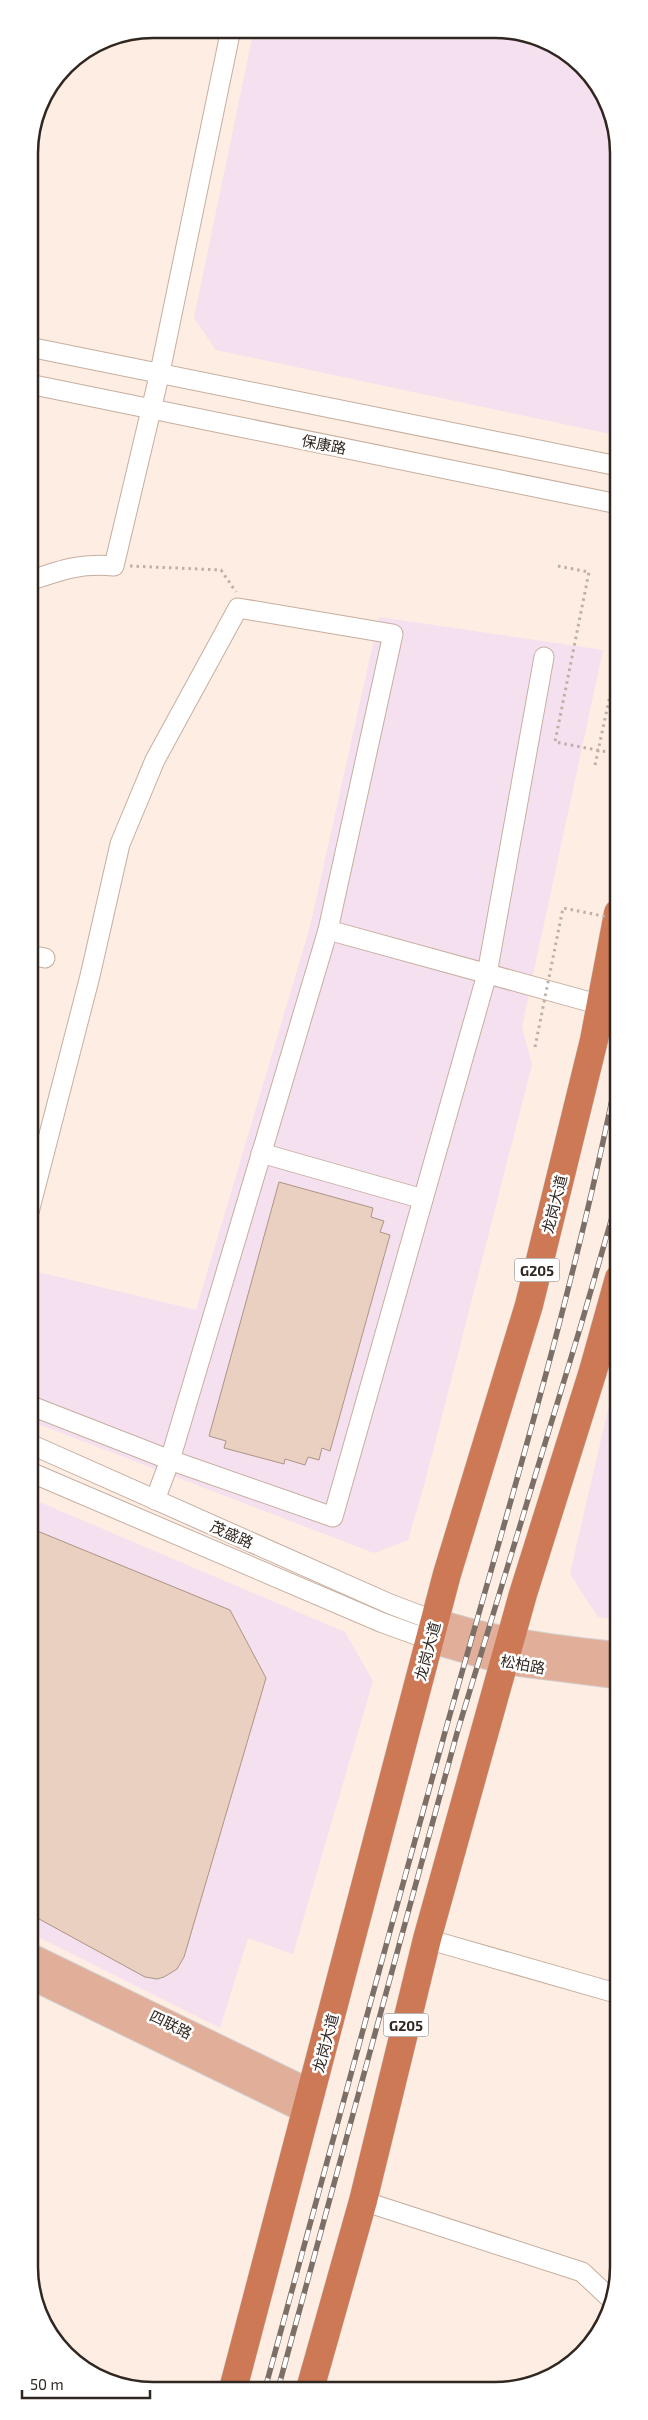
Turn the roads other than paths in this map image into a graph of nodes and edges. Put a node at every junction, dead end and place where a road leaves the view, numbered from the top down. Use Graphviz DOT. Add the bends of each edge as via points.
graph roads {
  1 [pos="229,38"];
  2 [pos="38,348"];
  3 [pos="160,372"];
  4 [pos="38,386"];
  5 [pos="152,409"];
  6 [pos="610,464"];
  7 [pos="610,502"];
  8 [pos="38,578"];
  9 [pos="544,657"];
  10 [pos="328,930"];
  11 [pos="610,957"];
  12 [pos="487,974"];
  13 [pos="601,1005"];
  14 [pos="262,1153"];
  15 [pos="38,1177"];
  16 [pos="423,1199"];
  17 [pos="610,1311"];
  18 [pos="38,1408"];
  19 [pos="38,1448"];
  20 [pos="170,1460"];
  21 [pos="38,1475"];
  22 [pos="155,1500"];
  23 [pos="432,1631"];
  24 [pos="508,1652"];
  25 [pos="610,1655"];
  26 [pos="610,1674"];
  27 [pos="427,1940"];
  28 [pos="38,1960"];
  29 [pos="38,1980"];
  30 [pos="610,1991"];
  31 [pos="309,2102"];
  32 [pos="363,2201"];
  33 [pos="607,2296"];
  34 [pos="235,2382"];
  35 [pos="312,2382"];
  1 -- 3 [label="street"];
  2 -- 3 [label="street"];
  3 -- 5 [label="street"];
  3 -- 6 [label="street"];
  4 -- 5 [label="street, 保康路"];
  5 -- 7 [label="street, 保康路"];
  5 -- 8 [label="street" via="114,566 70,566"];
  9 -- 12 [label="street"];
  10 -- 12 [label="street"];
  10 -- 14 [label="street"];
  10 -- 15 [label="street" via="393,634 238,608 155,760 120,844"];
  11 -- 13 [label="highway, 龙岗大道 / G205"];
  12 -- 13 [label="street"];
  12 -- 16 [label="street"];
  13 -- 23 [label="highway, 龙岗大道 / G205" via="528,1305"];
  14 -- 16 [label="street"];
  14 -- 20 [label="street"];
  16 -- 20 [label="street" via="334,1516"];
  17 -- 24 [label="highway, G205"];
  18 -- 20 [label="street"];
  19 -- 22 [label="street, 茂盛路"];
  20 -- 22 [label="street"];
  21 -- 23 [label="street, 茂盛路" via="383,1623"];
  22 -- 23 [label="street, 茂盛路" via="390,1604"];
  23 -- 24 [label="main road, 松柏路" via="475,1634"];
  23 -- 31 [label="highway, 龙岗大道 / G205"];
  24 -- 25 [label="main road, 松柏路"];
  24 -- 26 [label="main road, 松柏路"];
  24 -- 27 [label="highway, G205"];
  27 -- 30 [label="street"];
  27 -- 32 [label="highway, G205"];
  28 -- 31 [label="main road, 四联路"];
  29 -- 31 [label="main road, 四联路"];
  31 -- 34 [label="highway, 龙岗大道 / G205"];
  32 -- 33 [label="street" via="582,2272"];
  32 -- 35 [label="highway, G205"];
}
